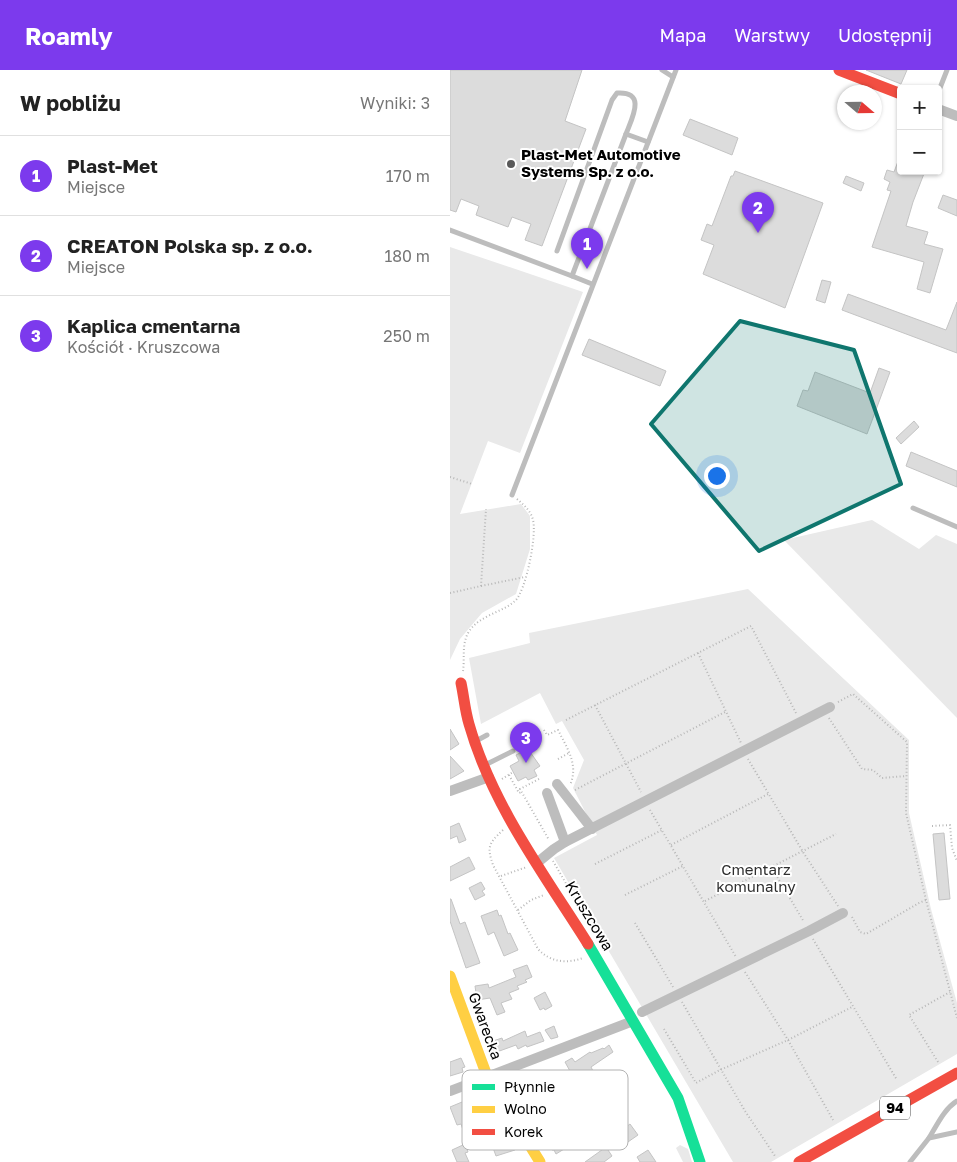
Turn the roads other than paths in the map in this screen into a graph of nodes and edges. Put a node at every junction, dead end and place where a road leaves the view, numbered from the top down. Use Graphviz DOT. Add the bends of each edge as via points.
graph roads {
  1 [pos="662,70"];
  2 [pos="676,70"];
  3 [pos="839,70"];
  4 [pos="947,70"];
  5 [pos="674,77"];
  6 [pos="941,85"];
  7 [pos="897,92"];
  8 [pos="942,110"];
  9 [pos="957,116"];
  10 [pos="626,134"];
  11 [pos="648,142"];
  12 [pos="450,230"];
  13 [pos="557,251"];
  14 [pos="572,276"];
  15 [pos="592,284"];
  16 [pos="512,495"];
  17 [pos="912,508"];
  18 [pos="957,527"];
  19 [pos="461,684"];
  20 [pos="827,708"];
  21 [pos="487,735"];
  22 [pos="476,741"];
  23 [pos="513,751"];
  24 [pos="487,771"];
  25 [pos="557,784"];
  26 [pos="450,791"];
  27 [pos="547,793"];
  28 [pos="592,828"];
  29 [pos="565,842"];
  30 [pos="538,862"];
  31 [pos="842,913"];
  32 [pos="450,976"];
  33 [pos="642,1012"];
  34 [pos="633,1021"];
  35 [pos="486,1070"];
  36 [pos="504,1070"];
  37 [pos="957,1073"];
  38 [pos="462,1086"];
  39 [pos="450,1091"];
  40 [pos="957,1101"];
  41 [pos="957,1132"];
  42 [pos="929,1138"];
  43 [pos="533,1150"];
  44 [pos="540,1162"];
  45 [pos="700,1162"];
  46 [pos="799,1162"];
  47 [pos="910,1162"];
  1 -- 5 [label="lane"];
  2 -- 5 [label="lane"];
  3 -- 7 [label="street"];
  4 -- 6 [label="lane"];
  5 -- 11 [label="lane"];
  8 -- 9 [label="street"];
  10 -- 11 [label="lane"];
  10 -- 13 [label="lane" via="636,106 630,96 617,93"];
  10 -- 14 [label="lane"];
  11 -- 15 [label="lane"];
  12 -- 14 [label="lane"];
  14 -- 15 [label="lane"];
  15 -- 16 [label="lane"];
  17 -- 18 [label="lane"];
  19 -- 22 [label="street, Kruszcowa"];
  20 -- 28 [label="street"];
  21 -- 22 [label="lane"];
  22 -- 24 [label="street, Kruszcowa"];
  23 -- 24 [label="lane"];
  24 -- 26 [label="street"];
  24 -- 30 [label="street, Kruszcowa" via="512,822"];
  25 -- 28 [label="street"];
  27 -- 29 [label="street"];
  28 -- 29 [label="street"];
  29 -- 30 [label="street"];
  30 -- 34 [label="street, Kruszcowa"];
  31 -- 33 [label="street"];
  32 -- 35 [label="street, Gwarecka"];
  34 -- 36 [label="street"];
  34 -- 45 [label="street, Kruszcowa" via="680,1103"];
  37 -- 46 [label="street, 94"];
  38 -- 39 [label="street"];
  40 -- 42 [label="lane" via="941,1117"];
  41 -- 42 [label="lane"];
  42 -- 47 [label="lane"];
  43 -- 44 [label="street, Gwarecka"];
}
